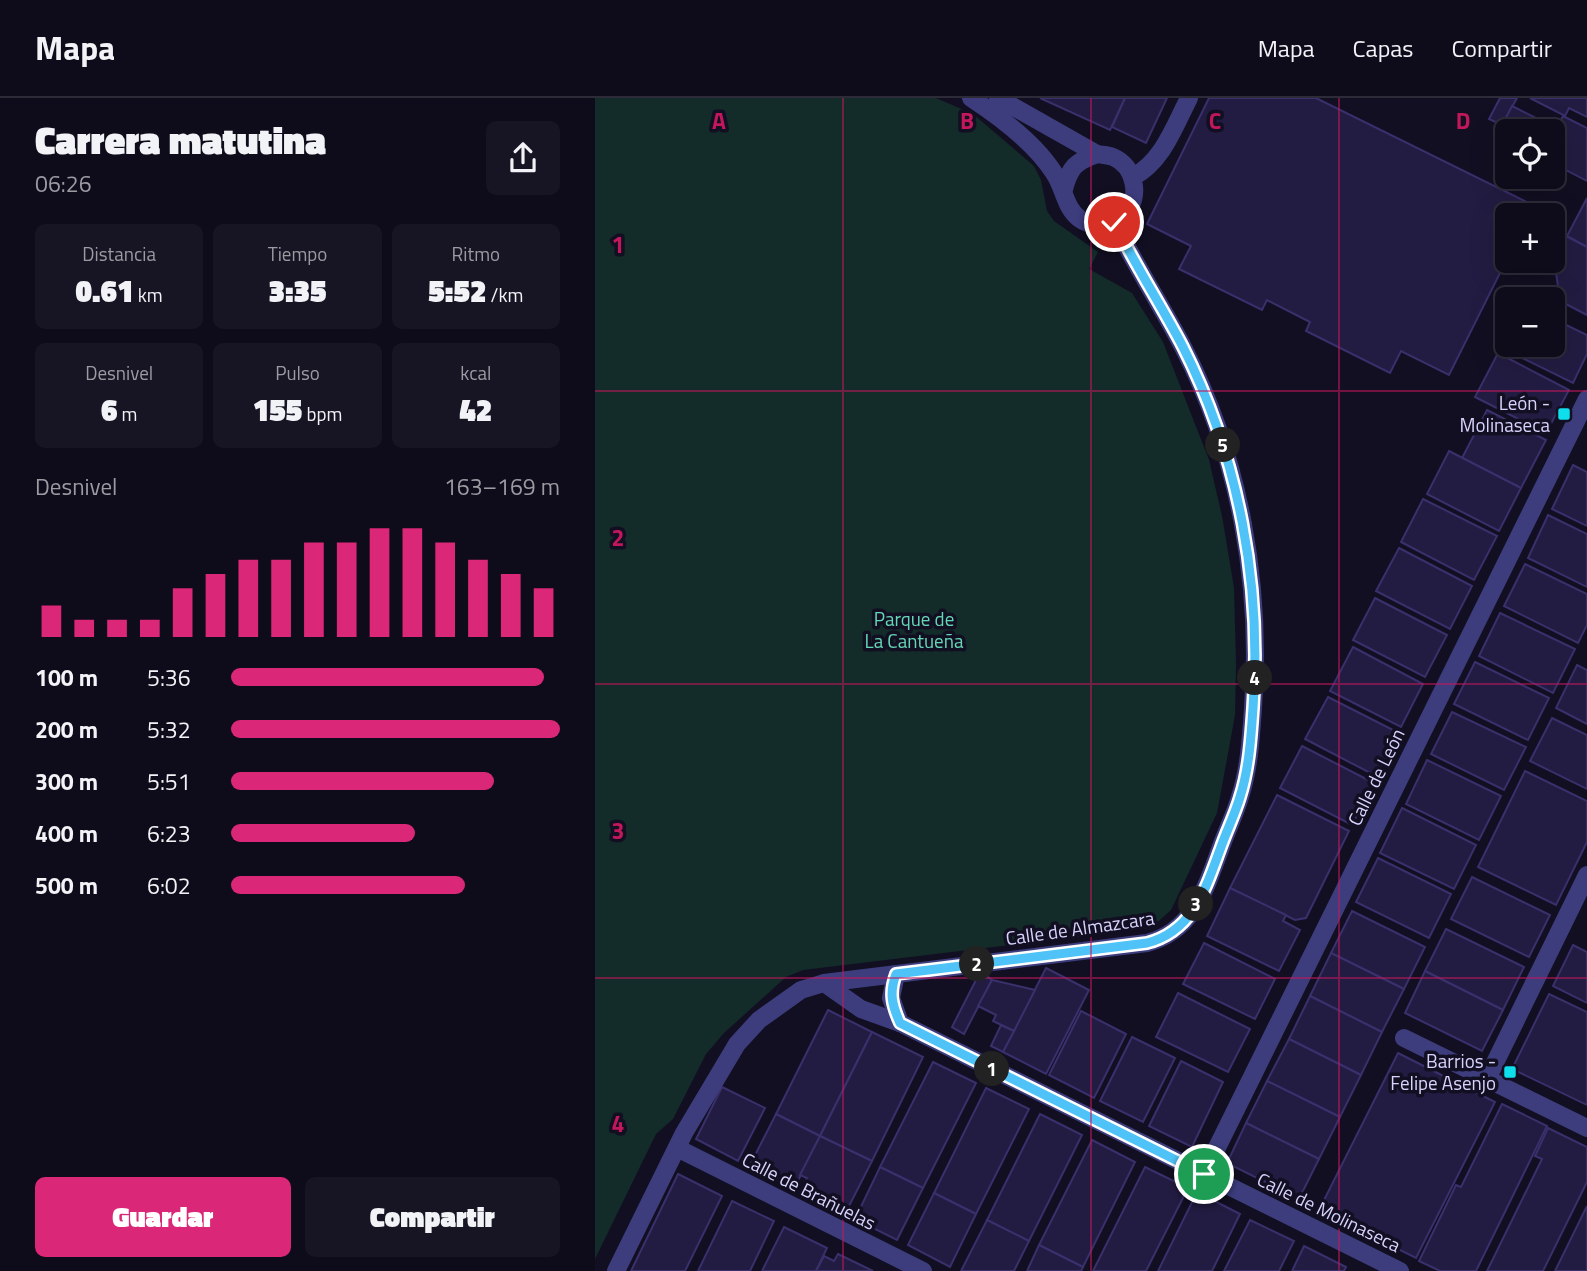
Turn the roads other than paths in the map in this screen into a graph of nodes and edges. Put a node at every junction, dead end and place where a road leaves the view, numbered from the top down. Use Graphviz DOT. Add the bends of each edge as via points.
graph roads {
  1 [pos="971,98"];
  2 [pos="998,98"];
  3 [pos="1189,98"];
  4 [pos="1097,154"];
  5 [pos="1133,177"];
  6 [pos="1064,190"];
  7 [pos="1114,222"];
  8 [pos="1587,399"];
  9 [pos="1587,876"];
  10 [pos="896,974"];
  11 [pos="824,983"];
  12 [pos="900,1023"];
  13 [pos="1404,1038"];
  14 [pos="1487,1079"];
  15 [pos="1587,1128"];
  16 [pos="677,1148"];
  17 [pos="1204,1174"];
  18 [pos="616,1271"];
  19 [pos="923,1271"];
  20 [pos="1400,1271"];
  1 -- 6 [label="street" via="1027,142"];
  2 -- 4 [label="street"];
  3 -- 5 [label="street" via="1162,150 1146,170"];
  4 -- 5 [label="street" via="1125,164"];
  4 -- 6 [label="street" via="1080,160 1068,172"];
  5 -- 7 [label="street" via="1132,203"];
  6 -- 7 [label="street" via="1068,206 1080,219 1097,225"];
  7 -- 10 [label="street, Calle de Almazcara" via="1183,348 1237,491 1255,617 1251,739 1240,797 1203,894 1173,933 1161,939"];
  8 -- 17 [label="street, Calle de León"];
  9 -- 14 [label="street"];
  10 -- 11 [label="street, Calle de Almazcara"];
  10 -- 12 [label="street" via="891,998"];
  11 -- 12 [label="street, Calle de Molinaseca" via="862,1009"];
  11 -- 16 [label="street, Calle de Almazcara" via="801,990 759,1020 737,1044"];
  12 -- 17 [label="street, Calle de Molinaseca"];
  13 -- 14 [label="street"];
  14 -- 15 [label="street"];
  16 -- 18 [label="street, Calle de Almazcara"];
  16 -- 19 [label="street, Calle de Brañuelas"];
  17 -- 20 [label="street, Calle de Molinaseca"];
}
